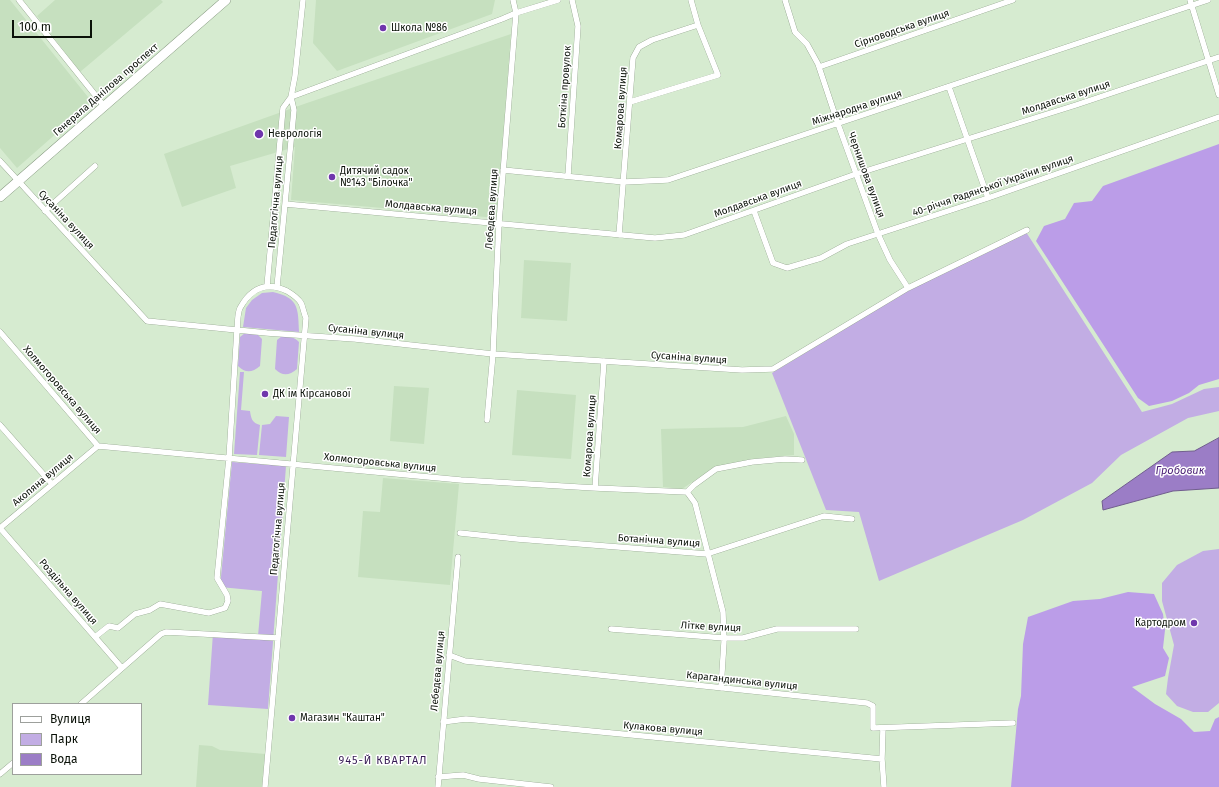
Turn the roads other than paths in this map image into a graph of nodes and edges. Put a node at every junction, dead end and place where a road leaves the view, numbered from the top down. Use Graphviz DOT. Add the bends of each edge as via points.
graph roads {
  1 [pos="19,0"];
  2 [pos="226,0"];
  3 [pos="303,0"];
  4 [pos="513,0"];
  5 [pos="558,0"];
  6 [pos="572,0"];
  7 [pos="691,0"];
  8 [pos="785,0"];
  9 [pos="1013,0"];
  10 [pos="1208,0"];
  11 [pos="1191,3"];
  12 [pos="516,13"];
  13 [pos="698,25"];
  14 [pos="1219,57"];
  15 [pos="1209,60"];
  16 [pos="819,67"];
  17 [pos="949,87"];
  18 [pos="1219,95"];
  19 [pos="292,97"];
  20 [pos="630,102"];
  21 [pos="104,106"];
  22 [pos="1219,117"];
  23 [pos="838,124"];
  24 [pos="967,139"];
  25 [pos="0,161"];
  26 [pos="95,166"];
  27 [pos="503,170"];
  28 [pos="856,174"];
  29 [pos="568,176"];
  30 [pos="18,181"];
  31 [pos="624,182"];
  32 [pos="0,197"];
  33 [pos="988,198"];
  34 [pos="285,204"];
  35 [pos="45,211"];
  36 [pos="754,211"];
  37 [pos="499,223"];
  38 [pos="1027,230"];
  39 [pos="619,234"];
  40 [pos="878,234"];
  41 [pos="267,286"];
  42 [pos="277,287"];
  43 [pos="908,288"];
  44 [pos="237,330"];
  45 [pos="0,332"];
  46 [pos="304,335"];
  47 [pos="493,354"];
  48 [pos="604,361"];
  49 [pos="487,420"];
  50 [pos="0,425"];
  51 [pos="98,446"];
  52 [pos="230,458"];
  53 [pos="802,460"];
  54 [pos="292,464"];
  55 [pos="52,484"];
  56 [pos="595,488"];
  57 [pos="687,492"];
  58 [pos="852,519"];
  59 [pos="0,528"];
  60 [pos="460,533"];
  61 [pos="707,554"];
  62 [pos="458,557"];
  63 [pos="611,629"];
  64 [pos="856,629"];
  65 [pos="95,637"];
  66 [pos="278,638"];
  67 [pos="724,638"];
  68 [pos="449,655"];
  69 [pos="122,668"];
  70 [pos="721,688"];
  71 [pos="82,703"];
  72 [pos="443,722"];
  73 [pos="1013,723"];
  74 [pos="883,728"];
  75 [pos="882,759"];
  76 [pos="12,764"];
  77 [pos="0,774"];
  78 [pos="438,777"];
  79 [pos="265,787"];
  80 [pos="438,787"];
  81 [pos="551,787"];
  82 [pos="884,787"];
  1 -- 21 [label="street"];
  2 -- 21 [label="main road, Генерала Данілова проспект"];
  3 -- 19 [label="street, Педагогічна вулиця"];
  4 -- 12 [label="street, Лебедєва вулиця"];
  5 -- 12 [label="street"];
  6 -- 29 [label="street, Боткіна провулок" via="578,26"];
  7 -- 13 [label="street"];
  8 -- 16 [label="street, Чернишова вулиця" via="795,32 807,44"];
  9 -- 16 [label="street, Сірноводська вулиця"];
  10 -- 11 [label="street, Міжнародна вулиця"];
  11 -- 15 [label="street"];
  11 -- 17 [label="street, Міжнародна вулиця"];
  12 -- 19 [label="street"];
  12 -- 27 [label="street, Лебедєва вулиця"];
  13 -- 20 [label="street, Комарова вулиця" via="652,40 639,47 633,58"];
  13 -- 20 [label="street" via="718,75"];
  14 -- 15 [label="street, Молдавська вулиця"];
  15 -- 18 [label="street"];
  15 -- 24 [label="street, Молдавська вулиця"];
  16 -- 23 [label="street, Чернишова вулиця"];
  17 -- 23 [label="street, Міжнародна вулиця"];
  17 -- 24 [label="street"];
  19 -- 34 [label="street, Педагогічна вулиця" via="294,110"];
  19 -- 41 [label="street, Педагогічна вулиця" via="283,108"];
  20 -- 31 [label="street, Комарова вулиця"];
  21 -- 30 [label="main road, Генерала Данілова проспект"];
  22 -- 33 [label="street, 40-річчя Радянської України вулиця"];
  23 -- 28 [label="street, Чернишова вулиця"];
  23 -- 31 [label="street, Міжнародна вулиця" via="668,180"];
  24 -- 28 [label="street, Молдавська вулиця"];
  24 -- 33 [label="street"];
  25 -- 30 [label="street, Сусаніна вулиця"];
  26 -- 35 [label="street"];
  27 -- 29 [label="street, Міжнародна вулиця"];
  27 -- 37 [label="street, Лебедєва вулиця"];
  28 -- 36 [label="street, Молдавська вулиця"];
  28 -- 40 [label="street, Чернишова вулиця"];
  29 -- 31 [label="street, Міжнародна вулиця"];
  30 -- 32 [label="main road, Генерала Данілова проспект"];
  30 -- 35 [label="street, Сусаніна вулиця"];
  31 -- 39 [label="street, Комарова вулиця"];
  33 -- 40 [label="street, 40-річчя Радянської України вулиця"];
  34 -- 37 [label="street, Молдавська вулиця"];
  34 -- 42 [label="street, Педагогічна вулиця"];
  35 -- 44 [label="street, Сусаніна вулиця" via="147,321"];
  36 -- 39 [label="street, Молдавська вулиця" via="684,235 655,238"];
  36 -- 40 [label="street, 40-річчя Радянської України вулиця" via="773,264 787,268 821,258 847,244"];
  37 -- 39 [label="street, Молдавська вулиця"];
  37 -- 47 [label="street, Лебедєва вулиця"];
  38 -- 43 [label="street"];
  40 -- 43 [label="street, Чернишова вулиця" via="890,260"];
  41 -- 42 [label="street, Педагогічна вулиця"];
  41 -- 44 [label="street" via="256,290 246,299 240,310"];
  42 -- 46 [label="street, Педагогічна вулиця" via="293,295 301,304 306,318"];
  43 -- 48 [label="street, Сусаніна вулиця" via="774,369 742,370"];
  44 -- 46 [label="street, Сусаніна вулиця"];
  44 -- 52 [label="street"];
  45 -- 51 [label="street, Холмогоровська вулиця"];
  46 -- 47 [label="street, Сусаніна вулиця"];
  46 -- 54 [label="street, Педагогічна вулиця"];
  47 -- 48 [label="street, Сусаніна вулиця"];
  47 -- 49 [label="street, Лебедєва вулиця"];
  48 -- 56 [label="street, Комарова вулиця"];
  50 -- 55 [label="street"];
  51 -- 52 [label="street, Холмогоровська вулиця"];
  51 -- 55 [label="street, Акопяна вулиця"];
  52 -- 54 [label="street, Холмогоровська вулиця"];
  52 -- 65 [label="street" via="217,578 227,595 228,602 225,608 209,613 160,604 135,614 118,628 109,626"];
  53 -- 57 [label="street" via="752,462 716,470"];
  54 -- 56 [label="street, Холмогоровська вулиця" via="461,480"];
  54 -- 66 [label="street, Педагогічна вулиця"];
  55 -- 59 [label="street, Акопяна вулиця"];
  56 -- 57 [label="street, Холмогоровська вулиця"];
  57 -- 61 [label="street" via="695,503"];
  58 -- 61 [label="street, Ботанічна вулиця" via="824,516"];
  59 -- 65 [label="street, Роздільна вулиця"];
  60 -- 61 [label="street, Ботанічна вулиця"];
  61 -- 67 [label="street" via="723,612"];
  62 -- 68 [label="street, Лебедєва вулиця"];
  63 -- 67 [label="street, Літке вулиця"];
  64 -- 67 [label="street, Літке вулиця" via="777,629 743,638"];
  65 -- 69 [label="street, Роздільна вулиця"];
  66 -- 69 [label="street" via="166,632"];
  66 -- 79 [label="street, Педагогічна вулиця"];
  67 -- 70 [label="street"];
  68 -- 70 [label="street, Карагандинська вулиця" via="465,661"];
  68 -- 72 [label="street, Лебедєва вулиця"];
  69 -- 71 [label="street"];
  70 -- 74 [label="street, Карагандинська вулиця" via="867,703 873,706 873,728"];
  72 -- 75 [label="street, Кулакова вулиця" via="466,719"];
  72 -- 78 [label="street, Лебедєва вулиця"];
  73 -- 74 [label="street"];
  74 -- 75 [label="street"];
  75 -- 82 [label="street"];
  76 -- 77 [label="street"];
  78 -- 80 [label="street, Лебедєва вулиця"];
  78 -- 81 [label="street" via="463,775"];
}
